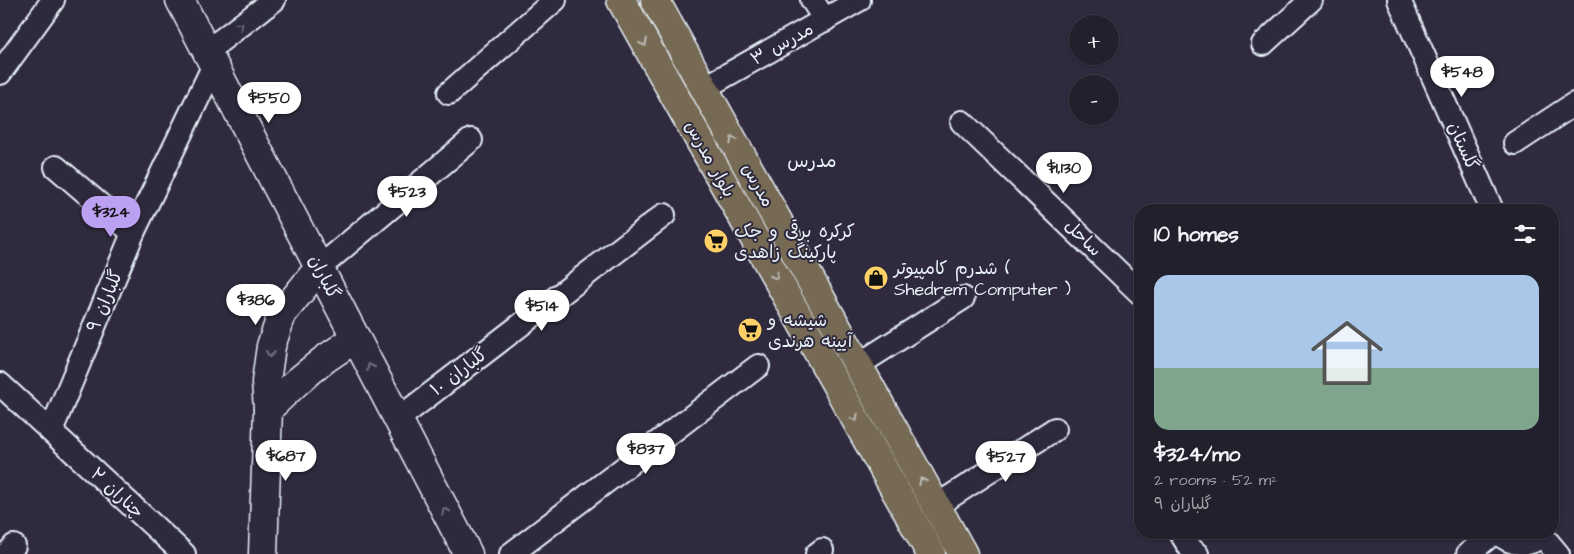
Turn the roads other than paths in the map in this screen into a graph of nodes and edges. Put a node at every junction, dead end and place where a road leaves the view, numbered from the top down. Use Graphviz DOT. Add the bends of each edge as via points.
graph roads {
  1 [pos="53,0"];
  2 [pos="180,0"];
  3 [pos="274,0"];
  4 [pos="555,0"];
  5 [pos="621,0"];
  6 [pos="655,0"];
  7 [pos="812,0"];
  8 [pos="860,0"];
  9 [pos="1311,0"];
  10 [pos="1399,0"];
  11 [pos="825,20"];
  12 [pos="1263,44"];
  13 [pos="8,46"];
  14 [pos="210,58"];
  15 [pos="0,73"];
  16 [pos="704,88"];
  17 [pos="448,94"];
  18 [pos="1574,104"];
  19 [pos="962,122"];
  20 [pos="471,140"];
  21 [pos="1514,143"];
  22 [pos="56,167"];
  23 [pos="760,188"];
  24 [pos="735,204"];
  25 [pos="1489,204"];
  26 [pos="664,215"];
  27 [pos="133,233"];
  28 [pos="319,268"];
  29 [pos="1134,287"];
  30 [pos="962,298"];
  31 [pos="356,338"];
  32 [pos="858,365"];
  33 [pos="758,366"];
  34 [pos="0,384"];
  35 [pos="268,409"];
  36 [pos="398,419"];
  37 [pos="1055,429"];
  38 [pos="51,431"];
  39 [pos="936,506"];
  40 [pos="1184,539"];
  41 [pos="1487,539"];
  42 [pos="1504,539"];
  43 [pos="1537,539"];
  44 [pos="1546,539"];
  45 [pos="465,553"];
  46 [pos="184,554"];
  47 [pos="264,554"];
  48 [pos="511,554"];
  49 [pos="931,554"];
  50 [pos="963,554"];
  51 [pos="1197,554"];
  52 [pos="1468,554"];
  53 [pos="1558,554"];
  1 -- 13 [label="street"];
  2 -- 14 [label="street, گلباران"];
  14 -- 3 [label="street, one-way"];
  4 -- 17 [label="street"];
  5 -- 24 [label="main road, بلوار مدرس, one-way"];
  6 -- 16 [label="main road, مدرس"];
  7 -- 11 [label="street"];
  8 -- 11 [label="street, مدرس ۳"];
  9 -- 12 [label="street"];
  10 -- 25 [label="street, گلستان"];
  11 -- 16 [label="street, مدرس ۳"];
  13 -- 15 [label="street"];
  14 -- 27 [label="street, ۹ گلباران"];
  14 -- 28 [label="street, گلباران"];
  23 -- 16 [label="main road, مدرس, one-way"];
  18 -- 21 [label="street"];
  19 -- 29 [label="street, ساحل"];
  20 -- 28 [label="street"];
  22 -- 27 [label="street"];
  23 -- 24 [label="main road"];
  23 -- 32 [label="main road, مدرس"];
  24 -- 49 [label="main road, بلوار مدرس, one-way"];
  26 -- 36 [label="street, گلباران ۱۰"];
  27 -- 38 [label="street, ۹ گلباران"];
  28 -- 31 [label="street, گلباران"];
  28 -- 35 [label="street, one-way" via="282,314 271,346 266,382"];
  30 -- 32 [label="street"];
  31 -- 35 [label="street" via="325,358"];
  36 -- 31 [label="street, گلباران, one-way"];
  39 -- 32 [label="main road, مدرس, one-way"];
  33 -- 48 [label="street"];
  34 -- 38 [label="street, ۲ چناران"];
  35 -- 47 [label="street"];
  45 -- 36 [label="street, گلباران, one-way"];
  37 -- 39 [label="street"];
  38 -- 46 [label="street, ۲ چناران"];
  39 -- 50 [label="main road, مدرس"];
  40 -- 51 [label="street"];
  41 -- 52 [label="street"];
  42 -- 43 [label="street" via="1516,544"];
  44 -- 53 [label="street"];
}
